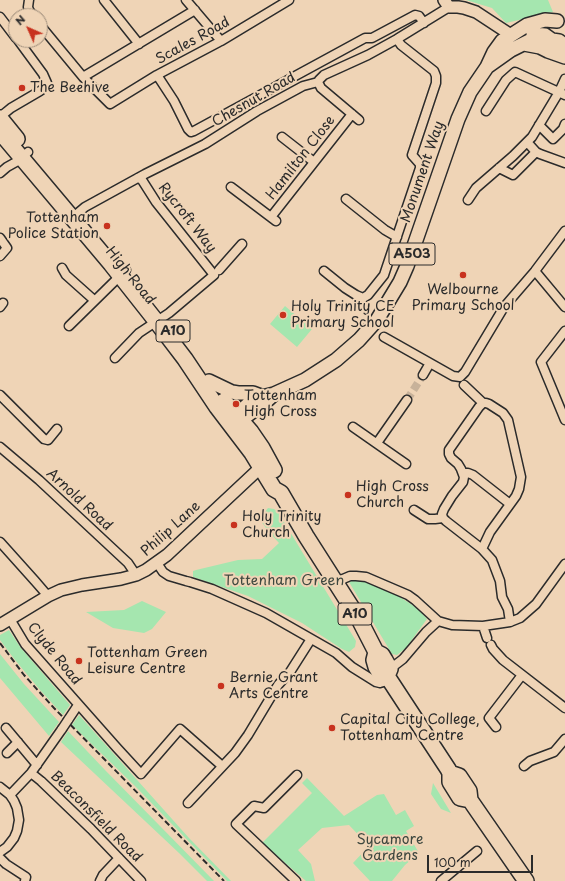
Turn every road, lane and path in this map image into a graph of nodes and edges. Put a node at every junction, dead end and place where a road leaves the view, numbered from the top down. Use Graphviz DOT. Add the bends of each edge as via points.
graph roads {
  1 [pos="104,0"];
  2 [pos="186,0"];
  3 [pos="287,0"];
  4 [pos="447,4"];
  5 [pos="195,10"];
  6 [pos="0,18"];
  7 [pos="487,20"];
  8 [pos="561,20"];
  9 [pos="424,23"];
  10 [pos="8,28"];
  11 [pos="512,34"];
  12 [pos="48,35"];
  13 [pos="546,37"];
  14 [pos="397,39"];
  15 [pos="221,41"];
  16 [pos="139,44"];
  17 [pos="524,44"];
  18 [pos="498,46"];
  19 [pos="24,48"];
  20 [pos="563,52"];
  21 [pos="487,67"];
  22 [pos="157,75"];
  23 [pos="83,77"];
  24 [pos="565,79"];
  25 [pos="318,82"];
  26 [pos="562,94"];
  27 [pos="486,111"];
  28 [pos="352,114"];
  29 [pos="0,117"];
  30 [pos="359,120"];
  31 [pos="565,124"];
  32 [pos="539,125"];
  33 [pos="0,132"];
  34 [pos="282,137"];
  35 [pos="527,142"];
  36 [pos="536,152"];
  37 [pos="25,155"];
  38 [pos="314,162"];
  39 [pos="565,163"];
  40 [pos="499,168"];
  41 [pos="0,173"];
  42 [pos="138,178"];
  43 [pos="231,187"];
  44 [pos="346,199"];
  45 [pos="468,200"];
  46 [pos="75,215"];
  47 [pos="565,231"];
  48 [pos="396,237"];
  49 [pos="0,238"];
  50 [pos="242,244"];
  51 [pos="0,256"];
  52 [pos="62,268"];
  53 [pos="324,270"];
  54 [pos="535,271"];
  55 [pos="217,272"];
  56 [pos="123,273"];
  57 [pos="94,300"];
  58 [pos="565,306"];
  59 [pos="160,319"];
  60 [pos="69,326"];
  61 [pos="565,331"];
  62 [pos="384,337"];
  63 [pos="115,358"];
  64 [pos="430,363"];
  65 [pos="423,375"];
  66 [pos="209,381"];
  67 [pos="462,381"];
  68 [pos="0,395"];
  69 [pos="262,400"];
  70 [pos="407,400"];
  71 [pos="483,404"];
  72 [pos="565,420"];
  73 [pos="239,423"];
  74 [pos="353,427"];
  75 [pos="57,429"];
  76 [pos="377,443"];
  77 [pos="0,447"];
  78 [pos="264,463"];
  79 [pos="406,464"];
  80 [pos="463,473"];
  81 [pos="510,504"];
  82 [pos="414,510"];
  83 [pos="443,518"];
  84 [pos="0,542"];
  85 [pos="482,548"];
  86 [pos="157,563"];
  87 [pos="565,564"];
  88 [pos="136,575"];
  89 [pos="336,582"];
  90 [pos="48,596"];
  91 [pos="10,619"];
  92 [pos="438,621"];
  93 [pos="510,622"];
  94 [pos="0,625"];
  95 [pos="483,626"];
  96 [pos="311,639"];
  97 [pos="389,675"];
  98 [pos="522,675"];
  99 [pos="78,705"];
  100 [pos="565,708"];
  101 [pos="496,727"];
  102 [pos="6,728"];
  103 [pos="565,739"];
  104 [pos="18,742"];
  105 [pos="8,753"];
  106 [pos="37,765"];
  107 [pos="222,766"];
  108 [pos="524,766"];
  109 [pos="31,773"];
  110 [pos="297,775"];
  111 [pos="0,787"];
  112 [pos="10,795"];
  113 [pos="188,803"];
  114 [pos="477,851"];
  115 [pos="0,852"];
  116 [pos="0,858"];
  117 [pos="119,858"];
  118 [pos="27,880"];
  119 [pos="100,881"];
  120 [pos="141,881"];
  121 [pos="296,881"];
  122 [pos="441,881"];
  123 [pos="526,881"];
  1 -- 16 [label="street"];
  2 -- 5 [label="street"];
  3 -- 15 [label="street, Scales Road"];
  4 -- 7 [label="main road" via="480,14"];
  4 -- 9 [label="street, Chesnut Road"];
  5 -- 15 [label="street"];
  5 -- 16 [label="street"];
  6 -- 10 [label="street"];
  7 -- 11 [label="main road"];
  7 -- 18 [label="main road"];
  8 -- 11 [label="main road, Monument Way" via="545,20 527,25"];
  8 -- 13 [label="main road"];
  9 -- 14 [label="street, Chesnut Road"];
  9 -- 22 [label="street" via="415,15 372,38 365,38 191,132"];
  11 -- 13 [label="main road" via="529,33"];
  11 -- 18 [label="main road, Monument Way / A503"];
  12 -- 23 [label="street"];
  13 -- 17 [label="main road"];
  13 -- 20 [label="main road" via="552,45"];
  14 -- 25 [label="street, Chesnut Road" via="324,75"];
  14 -- 48 [label="street" via="434,71 436,83 412,155 420,164 420,168"];
  15 -- 22 [label="street, Scales Road"];
  16 -- 23 [label="street"];
  17 -- 20 [label="main road" via="548,51"];
  17 -- 21 [label="main road, A503"];
  18 -- 21 [label="main road, Monument Way / A503"];
  19 -- 29 [label="street" via="43,74 46,83 43,89"];
  21 -- 69 [label="main road, Monument Way / A503" via="470,92 458,119 407,266 377,320 336,360 305,380"];
  22 -- 23 [label="street, Scales Road" via="110,104"];
  24 -- 26 [label="street"];
  25 -- 28 [label="street, Hamilton Close" via="321,88"];
  25 -- 42 [label="street, Chesnut Road" via="303,86 250,114 205,144"];
  26 -- 27 [label="street" via="516,72 506,80"];
  26 -- 32 [label="street"];
  28 -- 30 [label="street, Hamilton Close"];
  28 -- 38 [label="street, Hamilton Close"];
  29 -- 37 [label="highway, High Road / A10"];
  31 -- 32 [label="street" via="553,138"];
  32 -- 35 [label="street"];
  33 -- 37 [label="highway, High Road / A10"];
  34 -- 38 [label="street"];
  35 -- 36 [label="street"];
  35 -- 40 [label="street"];
  36 -- 39 [label="street"];
  36 -- 40 [label="street" via="513,175"];
  37 -- 41 [label="street"];
  37 -- 46 [label="highway, High Road / A10"];
  38 -- 43 [label="street, Hamilton Close" via="274,219"];
  40 -- 45 [label="street" via="476,188"];
  42 -- 46 [label="street, Chesnut Road"];
  42 -- 55 [label="street, Rycroft Way"];
  44 -- 48 [label="street"];
  46 -- 56 [label="highway, High Road / A10"];
  47 -- 54 [label="street"];
  48 -- 53 [label="street" via="384,275 364,298 350,292"];
  49 -- 51 [label="street" via="8,248"];
  50 -- 55 [label="street" via="233,248"];
  52 -- 57 [label="street" via="66,275"];
  54 -- 58 [label="street"];
  54 -- 67 [label="street" via="504,307"];
  55 -- 59 [label="street"];
  56 -- 57 [label="street"];
  56 -- 59 [label="highway, High Road / A10"];
  57 -- 60 [label="street"];
  59 -- 63 [label="street" via="140,333"];
  59 -- 66 [label="highway, High Road / A10"];
  59 -- 73 [label="highway, High Road / A10" via="217,407"];
  61 -- 72 [label="street" via="541,362"];
  62 -- 64 [label="street"];
  64 -- 65 [label="street"];
  64 -- 67 [label="street"];
  66 -- 69 [label="main road, A503" via="232,392 253,393"];
  66 -- 73 [label="highway, High Road / A10"];
  67 -- 71 [label="street"];
  68 -- 75 [label="street" via="44,439 48,440"];
  69 -- 73 [label="main road, Monument Way" via="254,398"];
  69 -- 73 [label="main road" via="260,412 252,425"];
  70 -- 76 [label="street"];
  71 -- 80 [label="street" via="449,450 451,458"];
  71 -- 81 [label="street" via="489,404 503,413 508,420 521,477 519,489"];
  73 -- 78 [label="highway, High Road / A10" via="252,453"];
  73 -- 78 [label="highway, High Road / A10" via="262,448"];
  74 -- 76 [label="street"];
  76 -- 79 [label="street"];
  77 -- 88 [label="street, Arnold Road" via="128,563"];
  78 -- 86 [label="main road, Philip Lane"];
  78 -- 89 [label="highway, High Road / A10" via="274,489 281,493"];
  80 -- 81 [label="street" via="473,475"];
  80 -- 83 [label="street" via="463,482 444,510"];
  81 -- 85 [label="street"];
  82 -- 83 [label="street" via="428,519"];
  83 -- 85 [label="street"];
  84 -- 90 [label="street"];
  85 -- 93 [label="street" via="496,568"];
  86 -- 88 [label="main road, Philip Lane"];
  86 -- 96 [label="street" via="169,576 212,589 248,604"];
  87 -- 93 [label="street" via="536,604 520,618"];
  88 -- 90 [label="main road, Philip Lane" via="68,588"];
  89 -- 92 [label="street" via="350,576 372,578 408,595"];
  89 -- 97 [label="highway, High Road / A10" via="376,652 382,655"];
  90 -- 91 [label="main road, Philip Lane"];
  91 -- 94 [label="main road, Philip Lane"];
  91 -- 99 [label="street, Clyde Road" via="25,644"];
  92 -- 95 [label="street" via="452,625"];
  92 -- 97 [label="street"];
  93 -- 95 [label="street"];
  95 -- 98 [label="street" via="493,649"];
  96 -- 97 [label="street" via="336,653 376,682 380,683"];
  96 -- 107 [label="street" via="290,672 278,685 248,735"];
  97 -- 123 [label="highway, High Road / A10" via="450,773 458,776 463,782 469,791 470,800"];
  98 -- 100 [label="street"];
  98 -- 101 [label="street" via="489,718"];
  99 -- 106 [label="street, Clyde Road, bridge"];
  99 -- 107 [label="street, Clyde Road" via="141,774 180,729"];
  102 -- 104 [label="street"];
  103 -- 108 [label="street" via="554,752"];
  104 -- 105 [label="street"];
  104 -- 106 [label="street"];
  106 -- 109 [label="street, Clyde Road"];
  107 -- 113 [label="street"];
  109 -- 112 [label="street, Clyde Road"];
  109 -- 117 [label="street, Beaconsfield Road"];
  110 -- 121 [label="street" via="264,808 254,806 236,824"];
  111 -- 112 [label="street"];
  112 -- 115 [label="street" via="17,808 18,827 12,842"];
  114 -- 122 [label="street"];
  116 -- 118 [label="street"];
  117 -- 119 [label="street"];
  117 -- 120 [label="street, Beaconsfield Road"];
}
